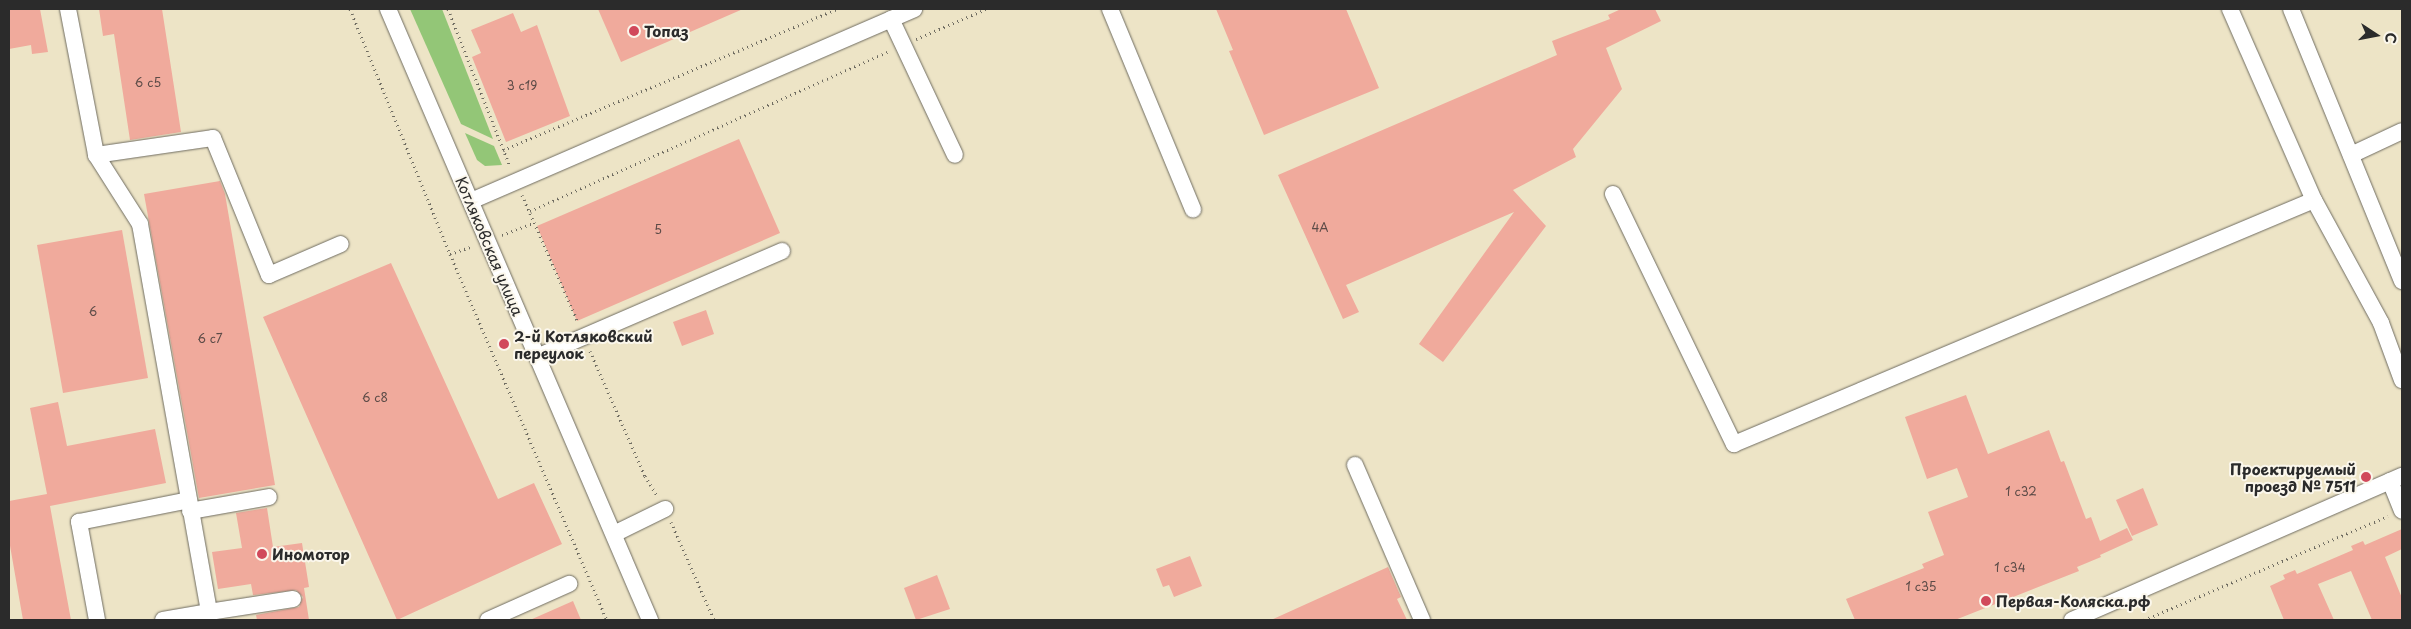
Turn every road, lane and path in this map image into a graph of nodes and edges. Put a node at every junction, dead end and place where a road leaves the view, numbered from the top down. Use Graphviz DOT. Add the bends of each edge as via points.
graph roads {
  1 [pos="68,9"];
  2 [pos="350,9"];
  3 [pos="388,9"];
  4 [pos="448,9"];
  5 [pos="837,9"];
  6 [pos="914,9"];
  7 [pos="986,9"];
  8 [pos="1110,9"];
  9 [pos="2230,9"];
  10 [pos="2291,9"];
  11 [pos="891,19"];
  12 [pos="904,45"];
  13 [pos="2402,131"];
  14 [pos="503,150"];
  15 [pos="96,155"];
  16 [pos="955,155"];
  17 [pos="2350,155"];
  18 [pos="516,181"];
  19 [pos="1613,194"];
  20 [pos="2314,200"];
  21 [pos="471,201"];
  22 [pos="1193,209"];
  23 [pos="530,211"];
  24 [pos="341,244"];
  25 [pos="782,251"];
  26 [pos="2402,281"];
  27 [pos="584,337"];
  28 [pos="537,357"];
  29 [pos="2402,380"];
  30 [pos="1355,465"];
  31 [pos="2396,478"];
  32 [pos="269,497"];
  33 [pos="190,505"];
  34 [pos="665,508"];
  35 [pos="2402,510"];
  36 [pos="614,534"];
  37 [pos="570,584"];
  38 [pos="293,599"];
  39 [pos="208,612"];
  40 [pos="97,620"];
  41 [pos="162,620"];
  42 [pos="488,620"];
  43 [pos="607,620"];
  44 [pos="650,620"];
  45 [pos="714,620"];
  46 [pos="1422,620"];
  47 [pos="2072,620"];
  48 [pos="2144,620"];
  1 -- 15 [label="street"];
  2 -- 43 [label="path" via="450,254"];
  3 -- 21 [label="street, Котляковская улица"];
  4 -- 14 [label="path"];
  5 -- 14 [label="path"];
  6 -- 11 [label="street"];
  7 -- 12 [label="path"];
  8 -- 22 [label="street"];
  9 -- 20 [label="street"];
  10 -- 17 [label="street"];
  11 -- 12 [label="street"];
  11 -- 18 [label="street"];
  12 -- 16 [label="street"];
  12 -- 23 [label="path"];
  13 -- 17 [label="street"];
  14 -- 18 [label="path"];
  15 -- 24 [label="street" via="213,138 269,275"];
  15 -- 33 [label="street" via="140,224"];
  17 -- 26 [label="street"];
  18 -- 21 [label="street"];
  18 -- 23 [label="path"];
  19 -- 20 [label="street" via="1734,444"];
  20 -- 29 [label="street" via="2380,323"];
  21 -- 28 [label="street, Котляковская улица"];
  23 -- 27 [label="path"];
  25 -- 27 [label="street"];
  27 -- 28 [label="street"];
  27 -- 34 [label="path" via="645,476"];
  28 -- 36 [label="street, Котляковская улица"];
  30 -- 46 [label="street"];
  31 -- 35 [label="street"];
  31 -- 47 [label="street"];
  32 -- 33 [label="street"];
  33 -- 39 [label="street"];
  33 -- 40 [label="street" via="80,522"];
  34 -- 36 [label="street"];
  34 -- 45 [label="path"];
  35 -- 48 [label="path"];
  36 -- 44 [label="street, Котляковская улица"];
  37 -- 42 [label="street"];
  38 -- 39 [label="street"];
  39 -- 41 [label="street"];
}
